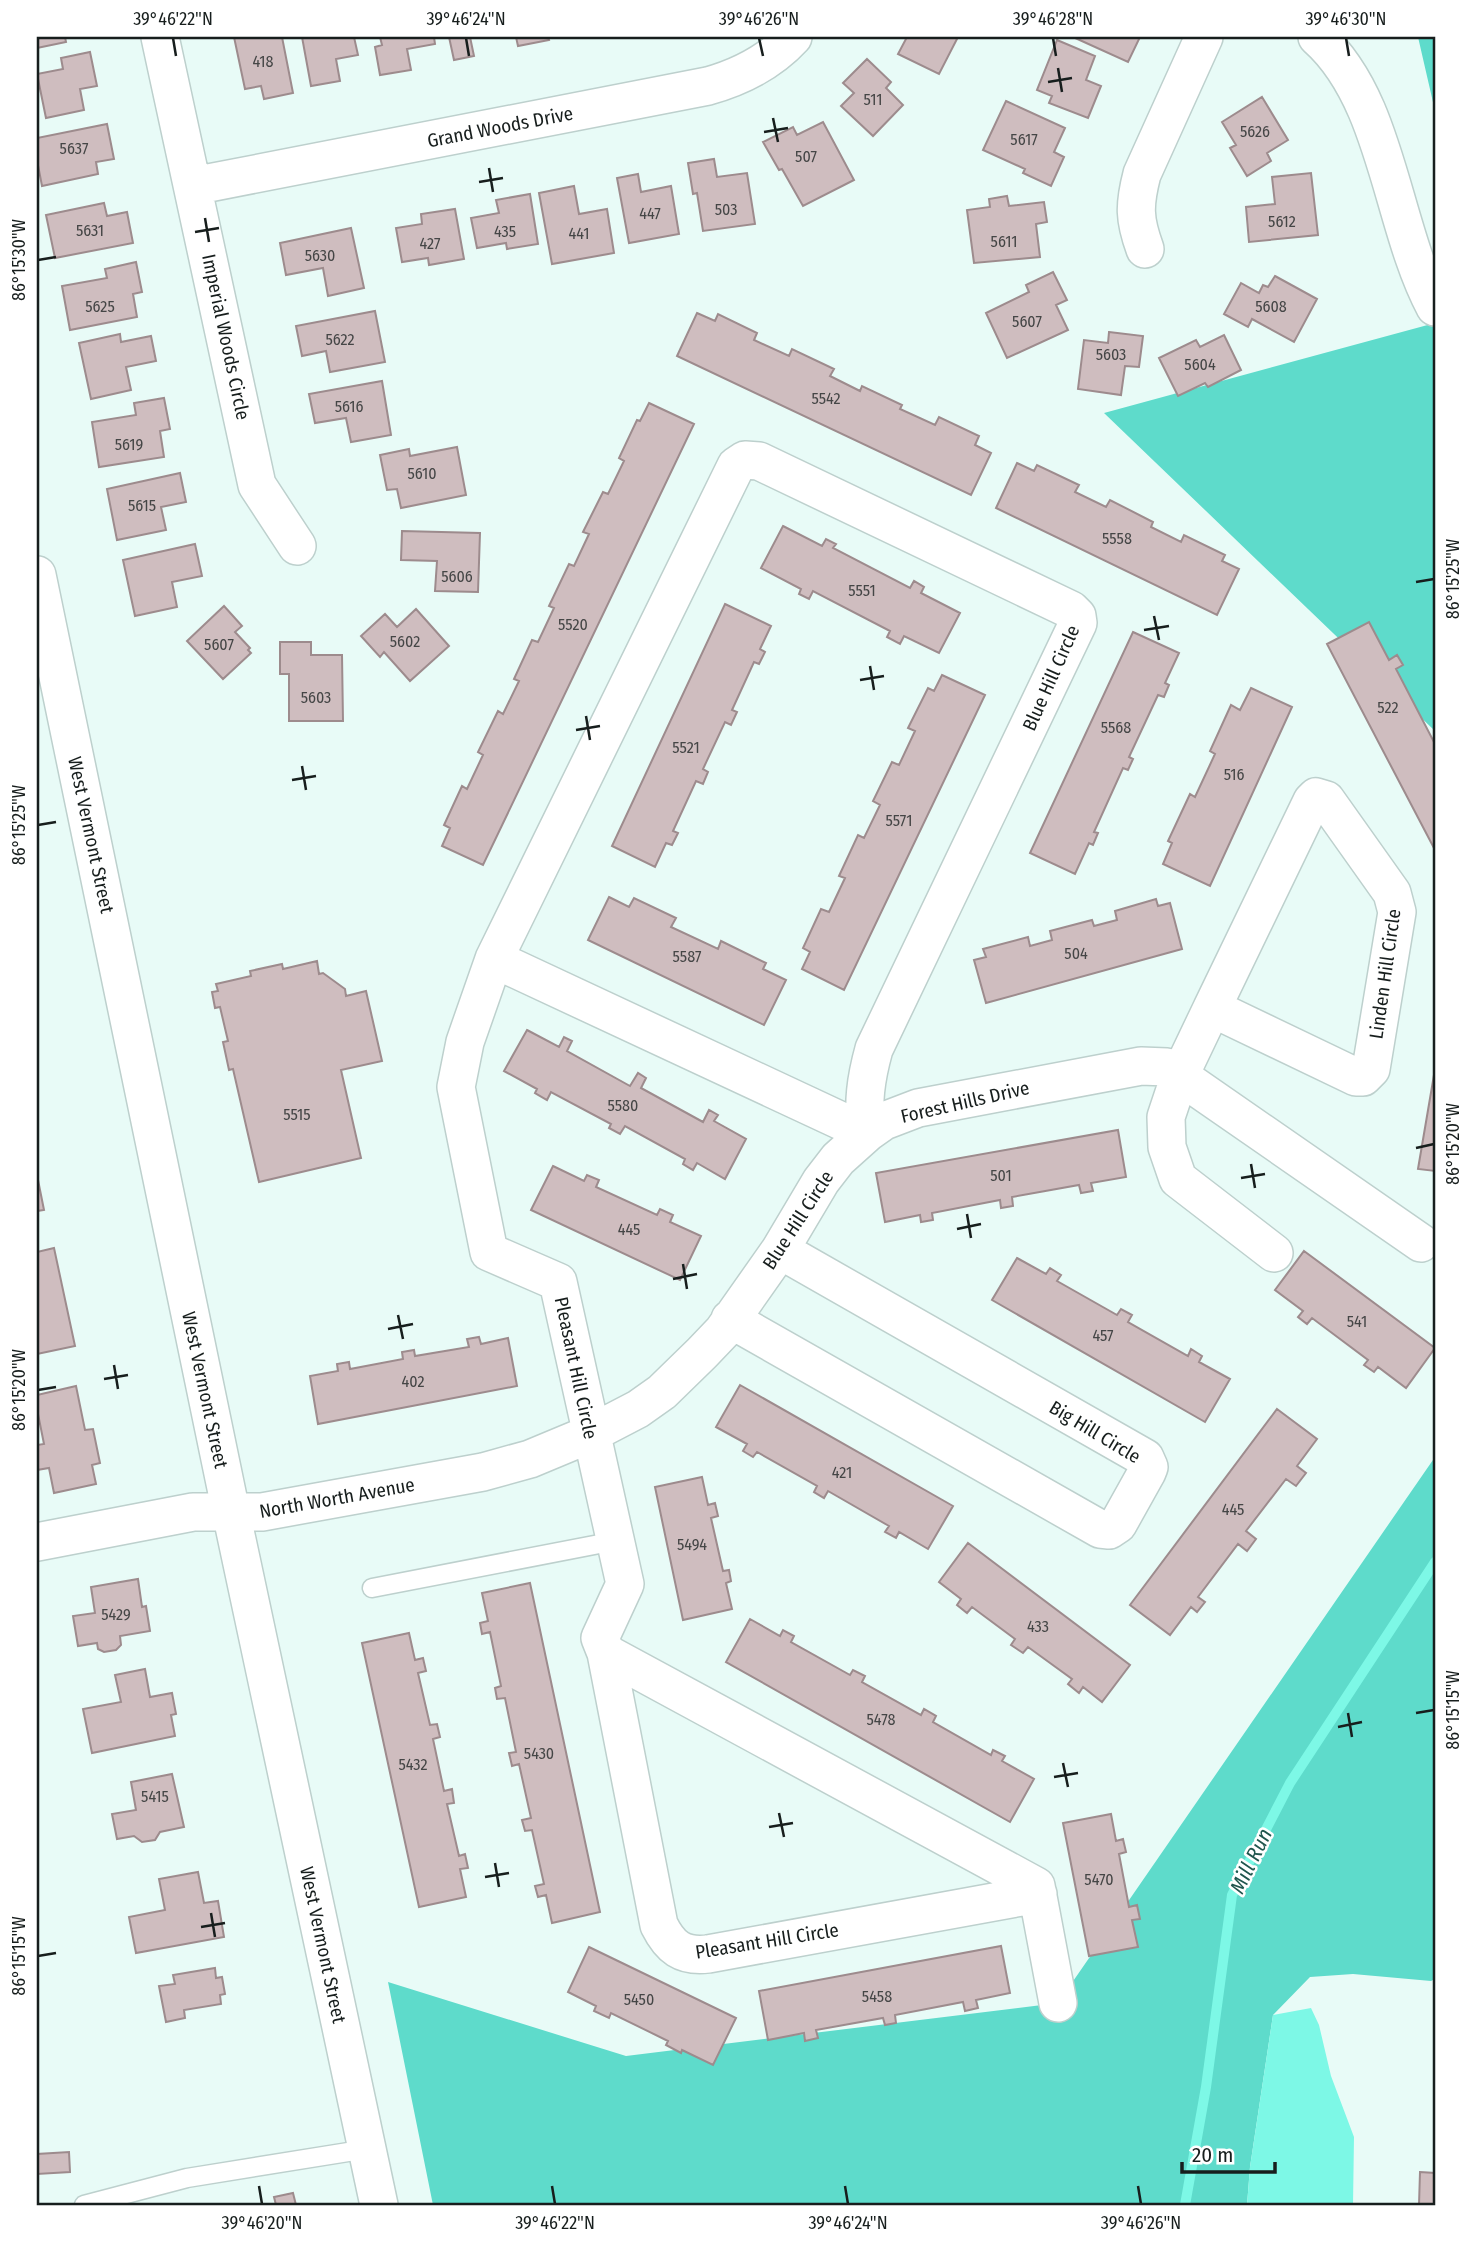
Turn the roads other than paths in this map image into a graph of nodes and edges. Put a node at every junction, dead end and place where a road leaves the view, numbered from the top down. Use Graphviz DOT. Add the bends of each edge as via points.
graph roads {
  1 [pos="160,37"];
  2 [pos="793,37"];
  3 [pos="1204,37"];
  4 [pos="1317,37"];
  5 [pos="193,186"];
  6 [pos="1145,249"];
  7 [pos="1435,307"];
  8 [pos="297,546"];
  9 [pos="37,575"];
  10 [pos="494,960"];
  11 [pos="1212,1008"];
  12 [pos="1180,1074"];
  13 [pos="867,1133"];
  14 [pos="1421,1243"];
  15 [pos="780,1250"];
  16 [pos="1274,1252"];
  17 [pos="730,1319"];
  18 [pos="590,1434"];
  19 [pos="231,1512"];
  20 [pos="615,1541"];
  21 [pos="37,1542"];
  22 [pos="372,1588"];
  23 [pos="606,1653"];
  24 [pos="1038,1894"];
  25 [pos="1058,2003"];
  26 [pos="367,2149"];
  27 [pos="85,2205"];
  28 [pos="379,2205"];
  1 -- 5 [label="street, Imperial Woods Circle"];
  2 -- 5 [label="street, Grand Woods Drive" via="746,72 696,89"];
  3 -- 6 [label="street" via="1136,195 1136,225"];
  4 -- 7 [label="street" via="1346,69 1367,109 1417,268"];
  5 -- 8 [label="street, Imperial Woods Circle" via="257,485"];
  9 -- 19 [label="street, West Vermont Street"];
  10 -- 13 [label="street"];
  10 -- 13 [label="street, Blue Hill Circle" via="736,466 745,460 759,461 1071,610 1078,623 874,1049 866,1080"];
  10 -- 18 [label="street, Pleasant Hill Circle" via="456,1087 486,1240 489,1252 558,1282"];
  11 -- 11 [label="street, Linden Hill Circle" via="1312,801 1316,797 1326,800 1395,899 1397,912 1371,1069 1356,1077"];
  11 -- 12 [label="street, Linden Hill Circle"];
  12 -- 13 [label="street, Forest Hills Drive" via="1148,1065 1101,1073 911,1110"];
  12 -- 14 [label="street, Forest Hills Drive"];
  12 -- 16 [label="street, Linden Hill Circle" via="1166,1117 1167,1147 1178,1179"];
  13 -- 15 [label="street, Blue Hill Circle" via="821,1181"];
  15 -- 17 [label="street, Blue Hill Circle"];
  15 -- 17 [label="street, Big Hill Circle" via="1145,1458 1147,1472 1118,1524 1110,1530 1100,1529"];
  17 -- 18 [label="street, Blue Hill Circle" via="662,1392"];
  18 -- 19 [label="street, North Worth Avenue" via="483,1472 262,1513"];
  18 -- 20 [label="street, Pleasant Hill Circle"];
  19 -- 21 [label="street, North Worth Avenue" via="193,1513"];
  19 -- 26 [label="street, West Vermont Street"];
  20 -- 22 [label="lane"];
  20 -- 23 [label="street, Pleasant Hill Circle" via="625,1584 600,1638"];
  23 -- 24 [label="street" via="1036,1886"];
  23 -- 24 [label="street, Pleasant Hill Circle" via="659,1925 674,1947 708,1954"];
  24 -- 25 [label="street"];
  26 -- 27 [label="lane" via="187,2178"];
  26 -- 28 [label="street, West Vermont Street"];
}
